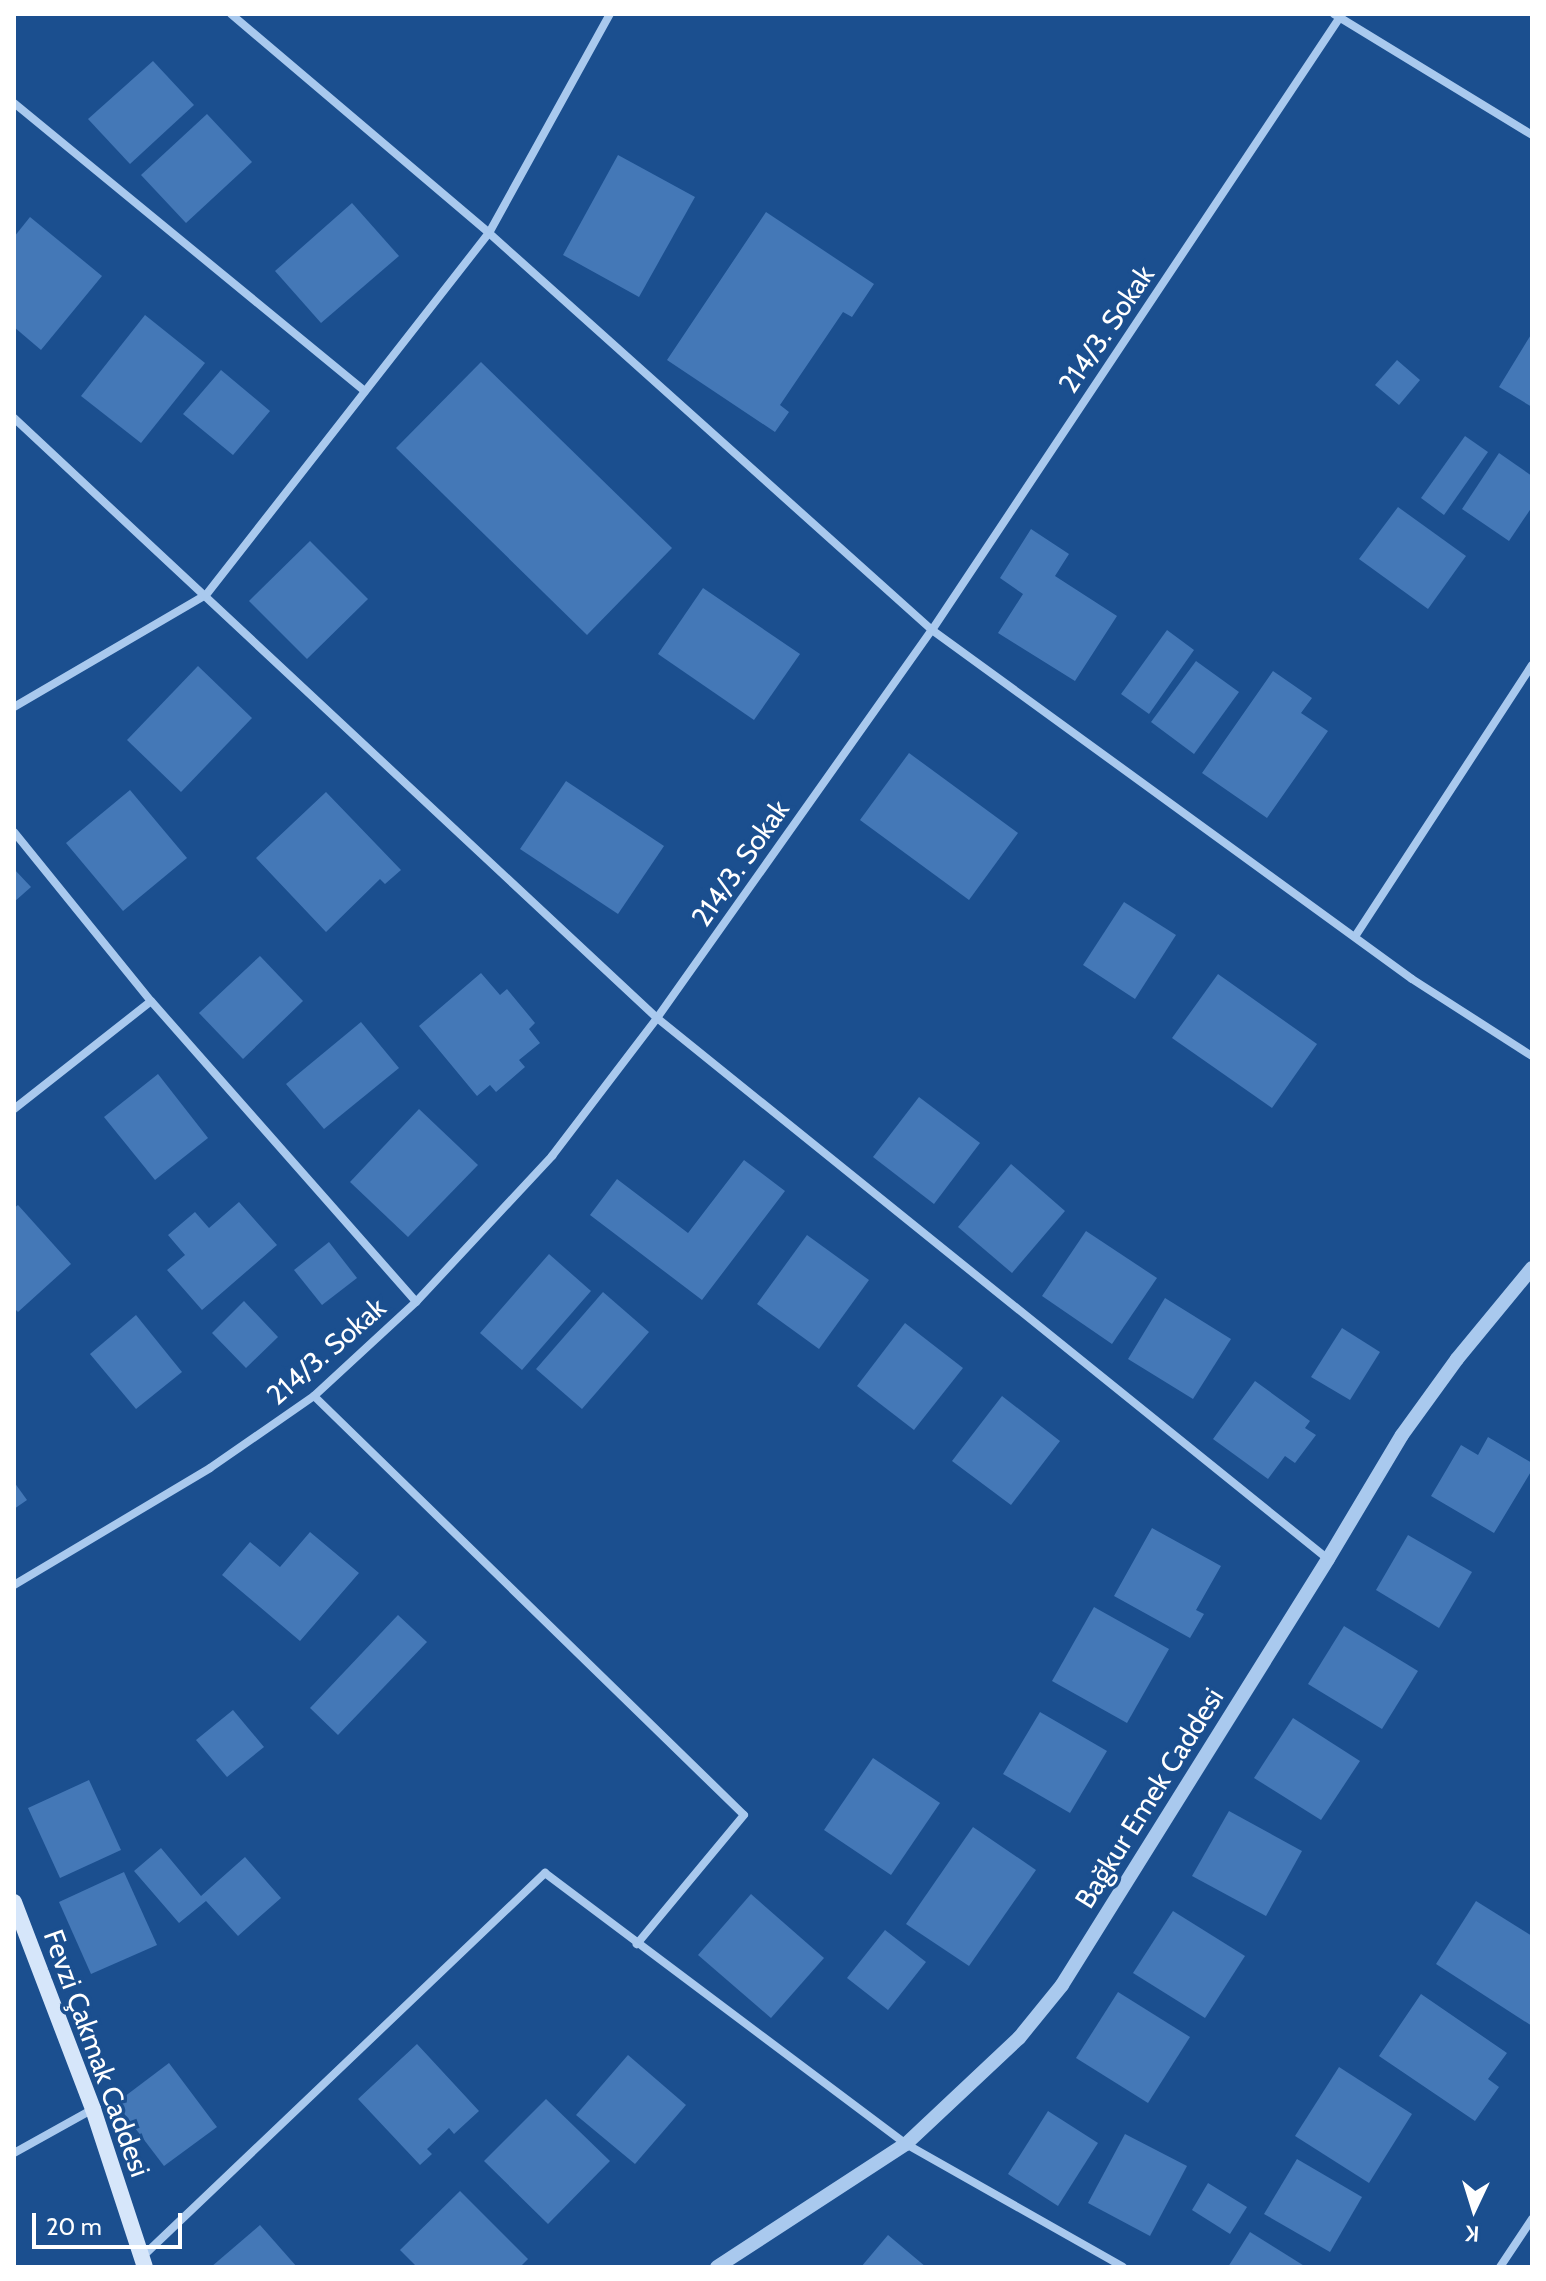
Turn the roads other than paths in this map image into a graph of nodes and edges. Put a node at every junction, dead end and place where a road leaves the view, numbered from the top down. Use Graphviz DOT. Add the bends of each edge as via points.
graph roads {
  1 [pos="231,14"];
  2 [pos="610,14"];
  3 [pos="1339,15"];
  4 [pos="14,103"];
  5 [pos="1532,135"];
  6 [pos="489,233"];
  7 [pos="365,391"];
  8 [pos="14,418"];
  9 [pos="206,595"];
  10 [pos="932,630"];
  11 [pos="1532,665"];
  12 [pos="14,707"];
  13 [pos="14,832"];
  14 [pos="1356,935"];
  15 [pos="151,1001"];
  16 [pos="657,1018"];
  17 [pos="1532,1056"];
  18 [pos="14,1109"];
  19 [pos="1532,1268"];
  20 [pos="416,1302"];
  21 [pos="314,1396"];
  22 [pos="1328,1559"];
  23 [pos="14,1585"];
  24 [pos="14,1902"];
  25 [pos="637,1944"];
  26 [pos="93,2109"];
  27 [pos="906,2144"];
  28 [pos="14,2153"];
  29 [pos="1532,2219"];
  30 [pos="143,2262"];
  31 [pos="717,2267"];
  32 [pos="1123,2267"];
  33 [pos="1500,2267"];
  1 -- 6 [label="street"];
  2 -- 6 [label="street"];
  3 -- 5 [label="street"];
  3 -- 10 [label="street, 214/3. Sokak"];
  4 -- 7 [label="street"];
  6 -- 7 [label="street"];
  6 -- 10 [label="street"];
  7 -- 9 [label="street"];
  8 -- 9 [label="street"];
  9 -- 12 [label="street"];
  9 -- 16 [label="street"];
  10 -- 14 [label="street"];
  10 -- 16 [label="street, 214/3. Sokak"];
  11 -- 14 [label="street"];
  13 -- 15 [label="street"];
  14 -- 17 [label="street" via="1412,979"];
  15 -- 18 [label="street"];
  15 -- 20 [label="street"];
  16 -- 20 [label="street, 214/3. Sokak" via="552,1156"];
  16 -- 22 [label="street"];
  19 -- 22 [label="street, Bağkur Emek Caddesi" via="1402,1435"];
  20 -- 21 [label="street, 214/3. Sokak"];
  21 -- 23 [label="street, 214/3. Sokak" via="210,1468"];
  21 -- 25 [label="street" via="744,1815"];
  22 -- 27 [label="street, Bağkur Emek Caddesi" via="1062,1985 1019,2038"];
  24 -- 26 [label="main road, Fevzi Çakmak Caddesi"];
  25 -- 27 [label="street"];
  25 -- 30 [label="street" via="545,1873"];
  26 -- 28 [label="street"];
  26 -- 30 [label="main road, Fevzi Çakmak Caddesi"];
  27 -- 31 [label="street, Bağkur Emek Caddesi"];
  27 -- 32 [label="street"];
  29 -- 33 [label="street"];
}
